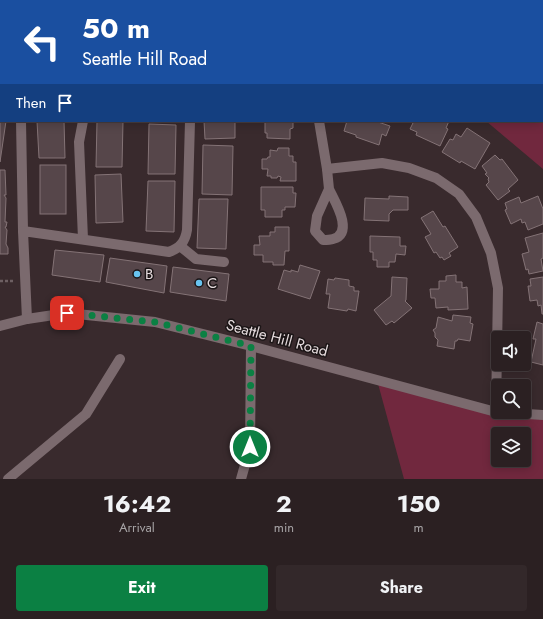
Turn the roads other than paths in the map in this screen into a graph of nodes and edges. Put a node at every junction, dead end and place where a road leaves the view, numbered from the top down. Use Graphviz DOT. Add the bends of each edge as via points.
graph roads {
  1 [pos="21,122"];
  2 [pos="83,122"];
  3 [pos="190,122"];
  4 [pos="319,122"];
  5 [pos="328,169"];
  6 [pos="329,189"];
  7 [pos="23,231"];
  8 [pos="83,239"];
  9 [pos="180,246"];
  10 [pos="224,262"];
  11 [pos="28,320"];
  12 [pos="0,326"];
  13 [pos="251,346"];
  14 [pos="120,359"];
  15 [pos="497,379"];
  16 [pos="491,411"];
  17 [pos="531,414"];
  18 [pos="543,415"];
  19 [pos="8,479"];
  20 [pos="241,479"];
  1 -- 7 [label="street"];
  2 -- 8 [label="street" via="80,142"];
  3 -- 9 [label="street" via="187,230 184,242"];
  4 -- 5 [label="street"];
  5 -- 6 [label="street"];
  5 -- 15 [label="street" via="382,163 409,168 436,178 459,194 476,217 490,253 498,288"];
  6 -- 6 [label="street" via="343,224 341,233 334,239 323,240 315,231 317,216"];
  7 -- 8 [label="street"];
  7 -- 11 [label="street"];
  8 -- 9 [label="street" via="169,252"];
  9 -- 10 [label="street" via="196,259"];
  11 -- 12 [label="street, Seattle Hill Road"];
  11 -- 13 [label="street, Seattle Hill Road" via="67,313 155,322"];
  13 -- 16 [label="street, Seattle Hill Road"];
  13 -- 20 [label="street" via="250,447"];
  14 -- 19 [label="street" via="86,414"];
  17 -- 18 [label="street, Seattle Hill Road"];
}
